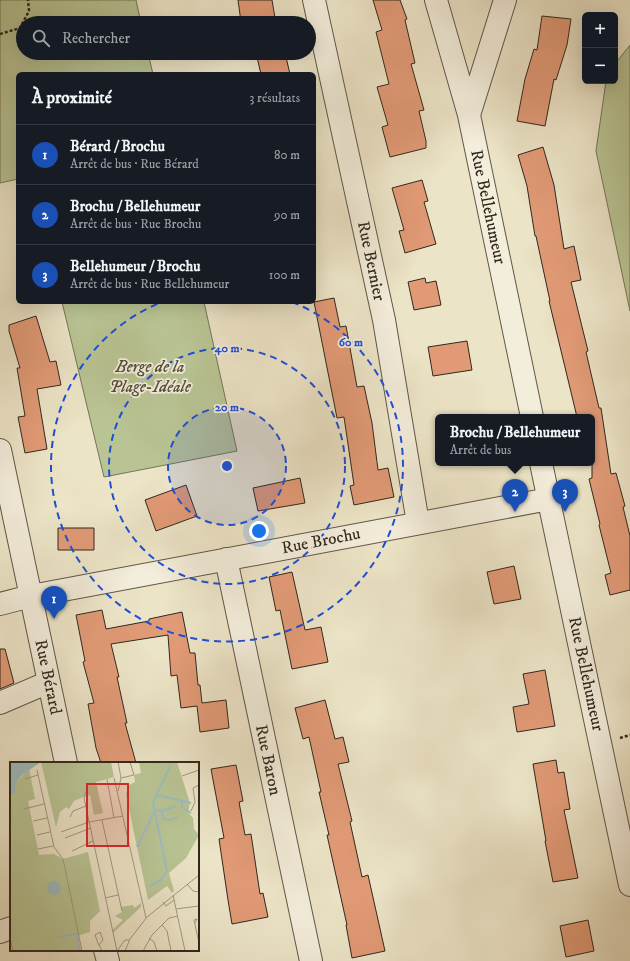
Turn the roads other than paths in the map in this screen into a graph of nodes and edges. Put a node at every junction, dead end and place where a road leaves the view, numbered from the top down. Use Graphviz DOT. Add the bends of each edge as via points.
graph roads {
  1 [pos="314,0"];
  2 [pos="436,0"];
  3 [pos="505,0"];
  4 [pos="469,116"];
  5 [pos="531,414"];
  6 [pos="0,450"];
  7 [pos="542,466"];
  8 [pos="549,499"];
  9 [pos="418,524"];
  10 [pos="226,559"];
  11 [pos="31,596"];
  12 [pos="0,604"];
  13 [pos="49,682"];
  14 [pos="0,703"];
  15 [pos="66,762"];
  16 [pos="630,885"];
  17 [pos="10,928"];
  18 [pos="0,932"];
  19 [pos="105,951"];
  20 [pos="108,961"];
  21 [pos="311,961"];
  1 -- 9 [label="street, Rue Bernier" via="384,320"];
  2 -- 4 [label="street, Rue Bellehumeur"];
  3 -- 4 [label="street"];
  4 -- 5 [label="street, Rue Bellehumeur"];
  6 -- 11 [label="street, Rue Bérard"];
  7 -- 8 [label="street, Rue Bellehumeur"];
  8 -- 9 [label="street, Rue Brochu"];
  8 -- 16 [label="street, Rue Bellehumeur"];
  9 -- 10 [label="street, Rue Brochu"];
  10 -- 11 [label="street, Rue Brochu"];
  10 -- 21 [label="street, Rue Baron"];
  11 -- 12 [label="street, Rue Brochu"];
  11 -- 13 [label="street, Rue Bérard"];
  13 -- 14 [label="street"];
  13 -- 15 [label="street, Rue Bérard"];
  17 -- 18 [label="street"];
  19 -- 20 [label="street"];
}
